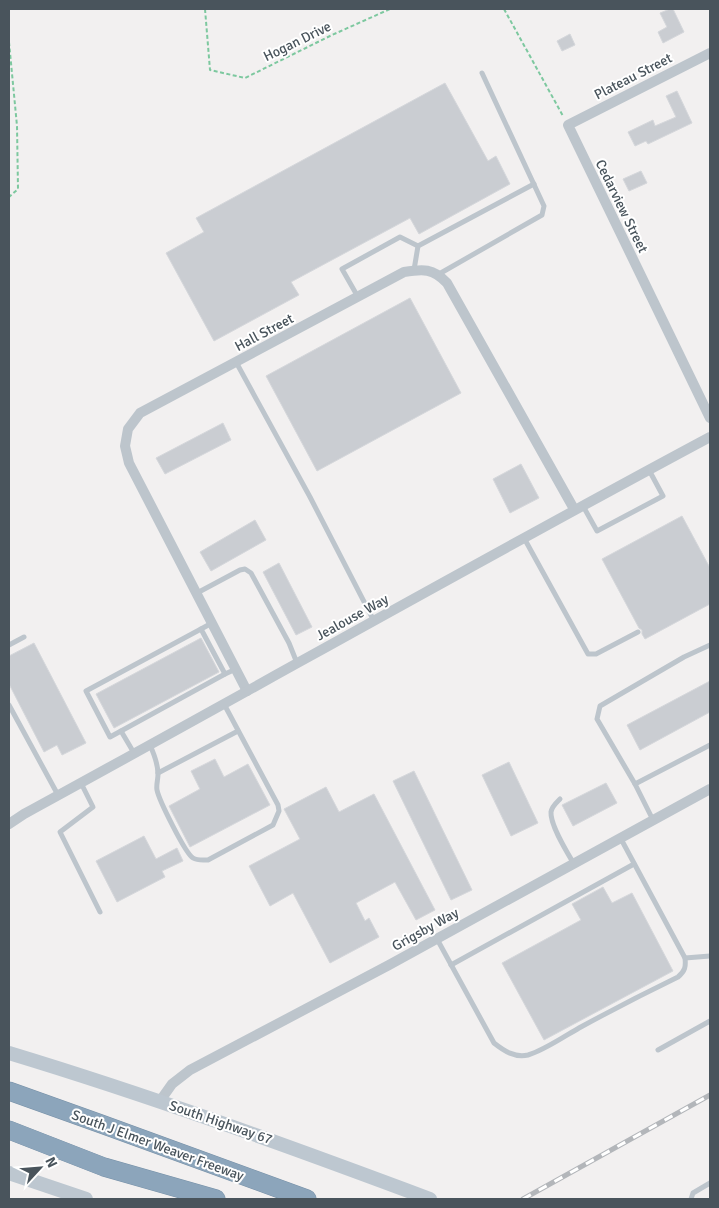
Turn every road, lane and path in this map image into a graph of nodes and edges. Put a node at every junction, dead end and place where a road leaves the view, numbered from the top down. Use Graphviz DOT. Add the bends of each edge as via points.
graph roads {
  1 [pos="205,9"];
  2 [pos="390,9"];
  3 [pos="504,9"];
  4 [pos="9,42"];
  5 [pos="710,53"];
  6 [pos="482,73"];
  7 [pos="568,124"];
  8 [pos="534,184"];
  9 [pos="9,197"];
  10 [pos="418,246"];
  11 [pos="414,270"];
  12 [pos="439,274"];
  13 [pos="358,297"];
  14 [pos="236,362"];
  15 [pos="710,418"];
  16 [pos="710,437"];
  17 [pos="649,470"];
  18 [pos="578,507"];
  19 [pos="524,538"];
  20 [pos="197,594"];
  21 [pos="374,621"];
  22 [pos="212,623"];
  23 [pos="201,629"];
  24 [pos="638,632"];
  25 [pos="24,637"];
  26 [pos="9,645"];
  27 [pos="710,645"];
  28 [pos="297,663"];
  29 [pos="236,669"];
  30 [pos="225,674"];
  31 [pos="247,691"];
  32 [pos="224,704"];
  33 [pos="9,705"];
  34 [pos="122,731"];
  35 [pos="238,731"];
  36 [pos="149,744"];
  37 [pos="710,745"];
  38 [pos="134,753"];
  39 [pos="158,773"];
  40 [pos="80,782"];
  41 [pos="635,784"];
  42 [pos="710,789"];
  43 [pos="58,795"];
  44 [pos="560,799"];
  45 [pos="654,821"];
  46 [pos="9,824"];
  47 [pos="621,839"];
  48 [pos="574,864"];
  49 [pos="634,864"];
  50 [pos="100,912"];
  51 [pos="436,939"];
  52 [pos="710,956"];
  53 [pos="685,958"];
  54 [pos="451,965"];
  55 [pos="710,1021"];
  56 [pos="658,1050"];
  57 [pos="9,1053"];
  58 [pos="9,1091"];
  59 [pos="160,1101"];
  60 [pos="9,1130"];
  61 [pos="9,1173"];
  62 [pos="710,1183"];
  63 [pos="86,1199"];
  64 [pos="216,1199"];
  65 [pos="307,1199"];
  66 [pos="430,1199"];
  67 [pos="691,1199"];
  1 -- 2 [label="path, Hogan Drive" via="210,70 245,78"];
  3 -- 7 [label="path"];
  4 -- 9 [label="path" via="17,126 18,189"];
  5 -- 7 [label="street, Plateau Street"];
  6 -- 8 [label="lane"];
  7 -- 15 [label="street, Cedarview Street"];
  8 -- 10 [label="lane"];
  8 -- 12 [label="lane" via="544,206 542,216"];
  10 -- 11 [label="lane"];
  10 -- 13 [label="lane" via="400,237 342,270"];
  11 -- 12 [label="street"];
  11 -- 13 [label="street, Hall Street" via="404,272"];
  12 -- 18 [label="street"];
  13 -- 14 [label="street, Hall Street"];
  14 -- 20 [label="street, Hall Street" via="140,413 128,429 125,446 129,463"];
  14 -- 21 [label="lane"];
  16 -- 17 [label="street, Jealouse Way"];
  17 -- 18 [label="street, Jealouse Way"];
  17 -- 18 [label="lane" via="663,496 596,531"];
  18 -- 19 [label="street, Jealouse Way"];
  19 -- 21 [label="street, Jealouse Way"];
  19 -- 24 [label="lane" via="588,654 596,654"];
  20 -- 22 [label="street, Hall Street"];
  20 -- 28 [label="lane" via="240,570 251,572"];
  21 -- 28 [label="street, Jealouse Way"];
  22 -- 23 [label="lane"];
  22 -- 29 [label="street, Hall Street"];
  23 -- 30 [label="lane"];
  23 -- 34 [label="lane" via="86,691 110,737"];
  25 -- 26 [label="lane"];
  27 -- 41 [label="lane" via="600,706 597,719"];
  28 -- 31 [label="street, Jealouse Way"];
  29 -- 30 [label="lane"];
  29 -- 31 [label="street, Hall Street"];
  30 -- 34 [label="lane"];
  31 -- 32 [label="street, Jealouse Way"];
  32 -- 35 [label="lane"];
  32 -- 36 [label="street, Jealouse Way"];
  33 -- 43 [label="lane"];
  34 -- 38 [label="lane"];
  35 -- 39 [label="lane"];
  35 -- 39 [label="lane" via="279,811 273,825 208,860 192,857 185,849 159,798 156,788"];
  36 -- 38 [label="street, Jealouse Way"];
  36 -- 39 [label="lane"];
  37 -- 41 [label="lane"];
  38 -- 40 [label="street, Jealouse Way"];
  40 -- 43 [label="street, Jealouse Way"];
  40 -- 50 [label="lane" via="93,807 60,832"];
  41 -- 45 [label="lane"];
  42 -- 45 [label="street, Grigsby Way"];
  43 -- 46 [label="street, Jealouse Way"];
  44 -- 48 [label="lane" via="551,813"];
  45 -- 47 [label="street, Grigsby Way"];
  47 -- 48 [label="street, Grigsby Way"];
  47 -- 49 [label="lane"];
  48 -- 51 [label="street, Grigsby Way"];
  49 -- 53 [label="lane"];
  49 -- 54 [label="lane"];
  51 -- 54 [label="lane"];
  51 -- 59 [label="street, Grigsby Way" via="190,1070 172,1084"];
  52 -- 53 [label="lane"];
  53 -- 54 [label="lane" via="684,971 678,977 546,1047 517,1056 494,1043"];
  55 -- 56 [label="lane"];
  57 -- 59 [label="main road, South Highway 67"];
  58 -- 65 [label="highway, South J Elmer Weaver Freeway"];
  59 -- 66 [label="main road, South Highway 67"];
  60 -- 64 [label="highway" via="104,1167"];
  61 -- 63 [label="main road"];
  62 -- 67 [label="lane" via="693,1193"];
}
